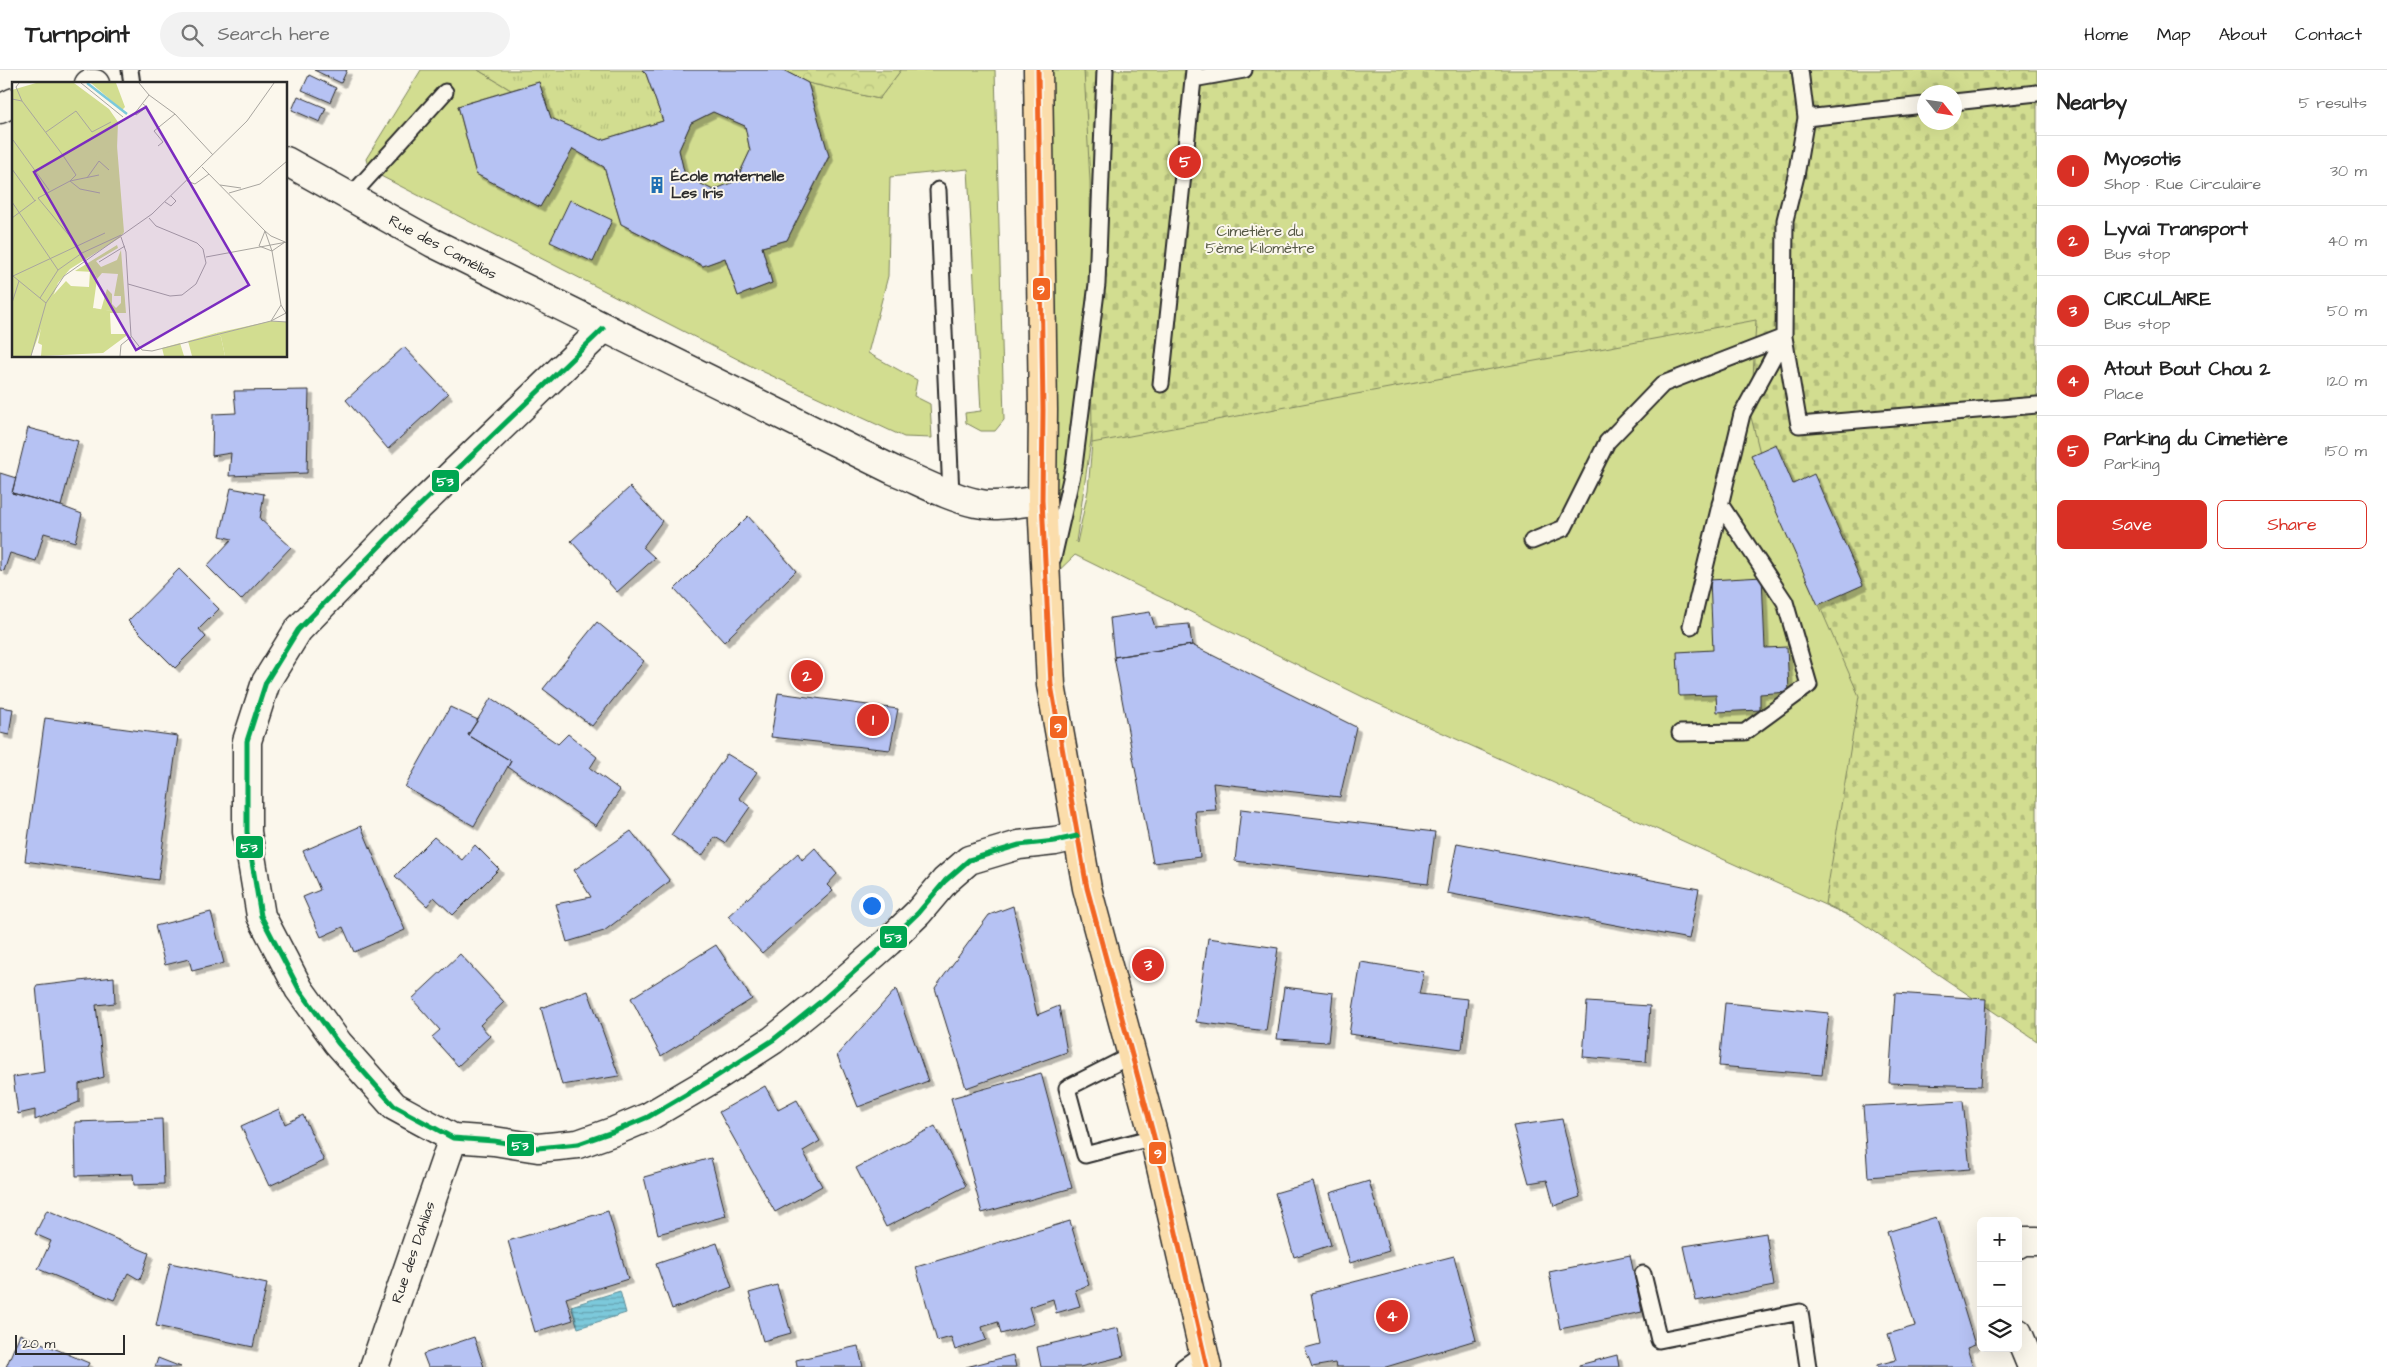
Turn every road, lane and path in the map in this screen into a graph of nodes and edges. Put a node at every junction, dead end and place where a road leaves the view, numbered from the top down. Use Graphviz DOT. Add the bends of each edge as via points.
graph roads {
  1 [pos="1038,70"];
  2 [pos="1106,70"];
  3 [pos="1244,70"];
  4 [pos="1800,70"];
  5 [pos="1194,75"];
  6 [pos="445,92"];
  7 [pos="2037,93"];
  8 [pos="1962,101"];
  9 [pos="12,103"];
  10 [pos="1917,106"];
  11 [pos="0,109"];
  12 [pos="1806,118"];
  13 [pos="288,162"];
  14 [pos="938,190"];
  15 [pos="351,196"];
  16 [pos="603,328"];
  17 [pos="1784,338"];
  18 [pos="1161,384"];
  19 [pos="2037,405"];
  20 [pos="951,495"];
  21 [pos="1042,500"];
  22 [pos="1720,504"];
  23 [pos="1532,541"];
  24 [pos="1048,581"];
  25 [pos="1691,626"];
  26 [pos="1680,733"];
  27 [pos="1077,836"];
  28 [pos="1132,1055"];
  29 [pos="1154,1137"];
  30 [pos="453,1138"];
  31 [pos="2022,1241"];
  32 [pos="2037,1241"];
  33 [pos="1644,1274"];
  34 [pos="2022,1343"];
  35 [pos="1198,1362"];
  36 [pos="374,1367"];
  37 [pos="1808,1367"];
  38 [pos="2032,1367"];
  1 -- 21 [label="main road"];
  2 -- 24 [label="lane" via="1097,284 1074,466"];
  3 -- 5 [label="lane"];
  4 -- 12 [label="lane"];
  5 -- 18 [label="lane"];
  6 -- 15 [label="lane"];
  7 -- 8 [label="lane"];
  9 -- 11 [label="street"];
  10 -- 12 [label="lane"];
  12 -- 17 [label="lane" via="1785,220"];
  13 -- 15 [label="street, Rue des Camélias"];
  14 -- 20 [label="lane"];
  15 -- 16 [label="street, Rue des Camélias" via="433,244"];
  16 -- 20 [label="street, Rue des Camélias"];
  16 -- 30 [label="street" via="411,514 298,630 266,682 247,741 247,832 261,916 299,989 338,1043 394,1106"];
  17 -- 19 [label="lane" via="1799,425"];
  17 -- 22 [label="lane" via="1742,414"];
  17 -- 23 [label="lane" via="1663,384 1607,442 1564,528"];
  20 -- 21 [label="street, Rue des Camélias" via="977,504"];
  21 -- 24 [label="main road"];
  22 -- 25 [label="lane"];
  22 -- 26 [label="lane" via="1785,602 1809,685 1744,732"];
  24 -- 27 [label="main road" via="1051,685"];
  27 -- 28 [label="main road" via="1087,888"];
  27 -- 30 [label="street" via="1019,845 969,860 900,930 773,1040 648,1117 578,1144 538,1148 494,1140"];
  28 -- 29 [label="main road"];
  28 -- 29 [label="lane" via="1067,1088 1084,1155"];
  29 -- 35 [label="main road"];
  30 -- 36 [label="street, Rue des Dahlias"];
  31 -- 32 [label="street"];
  33 -- 37 [label="lane" via="1658,1340 1800,1312"];
  34 -- 38 [label="street"];
}
